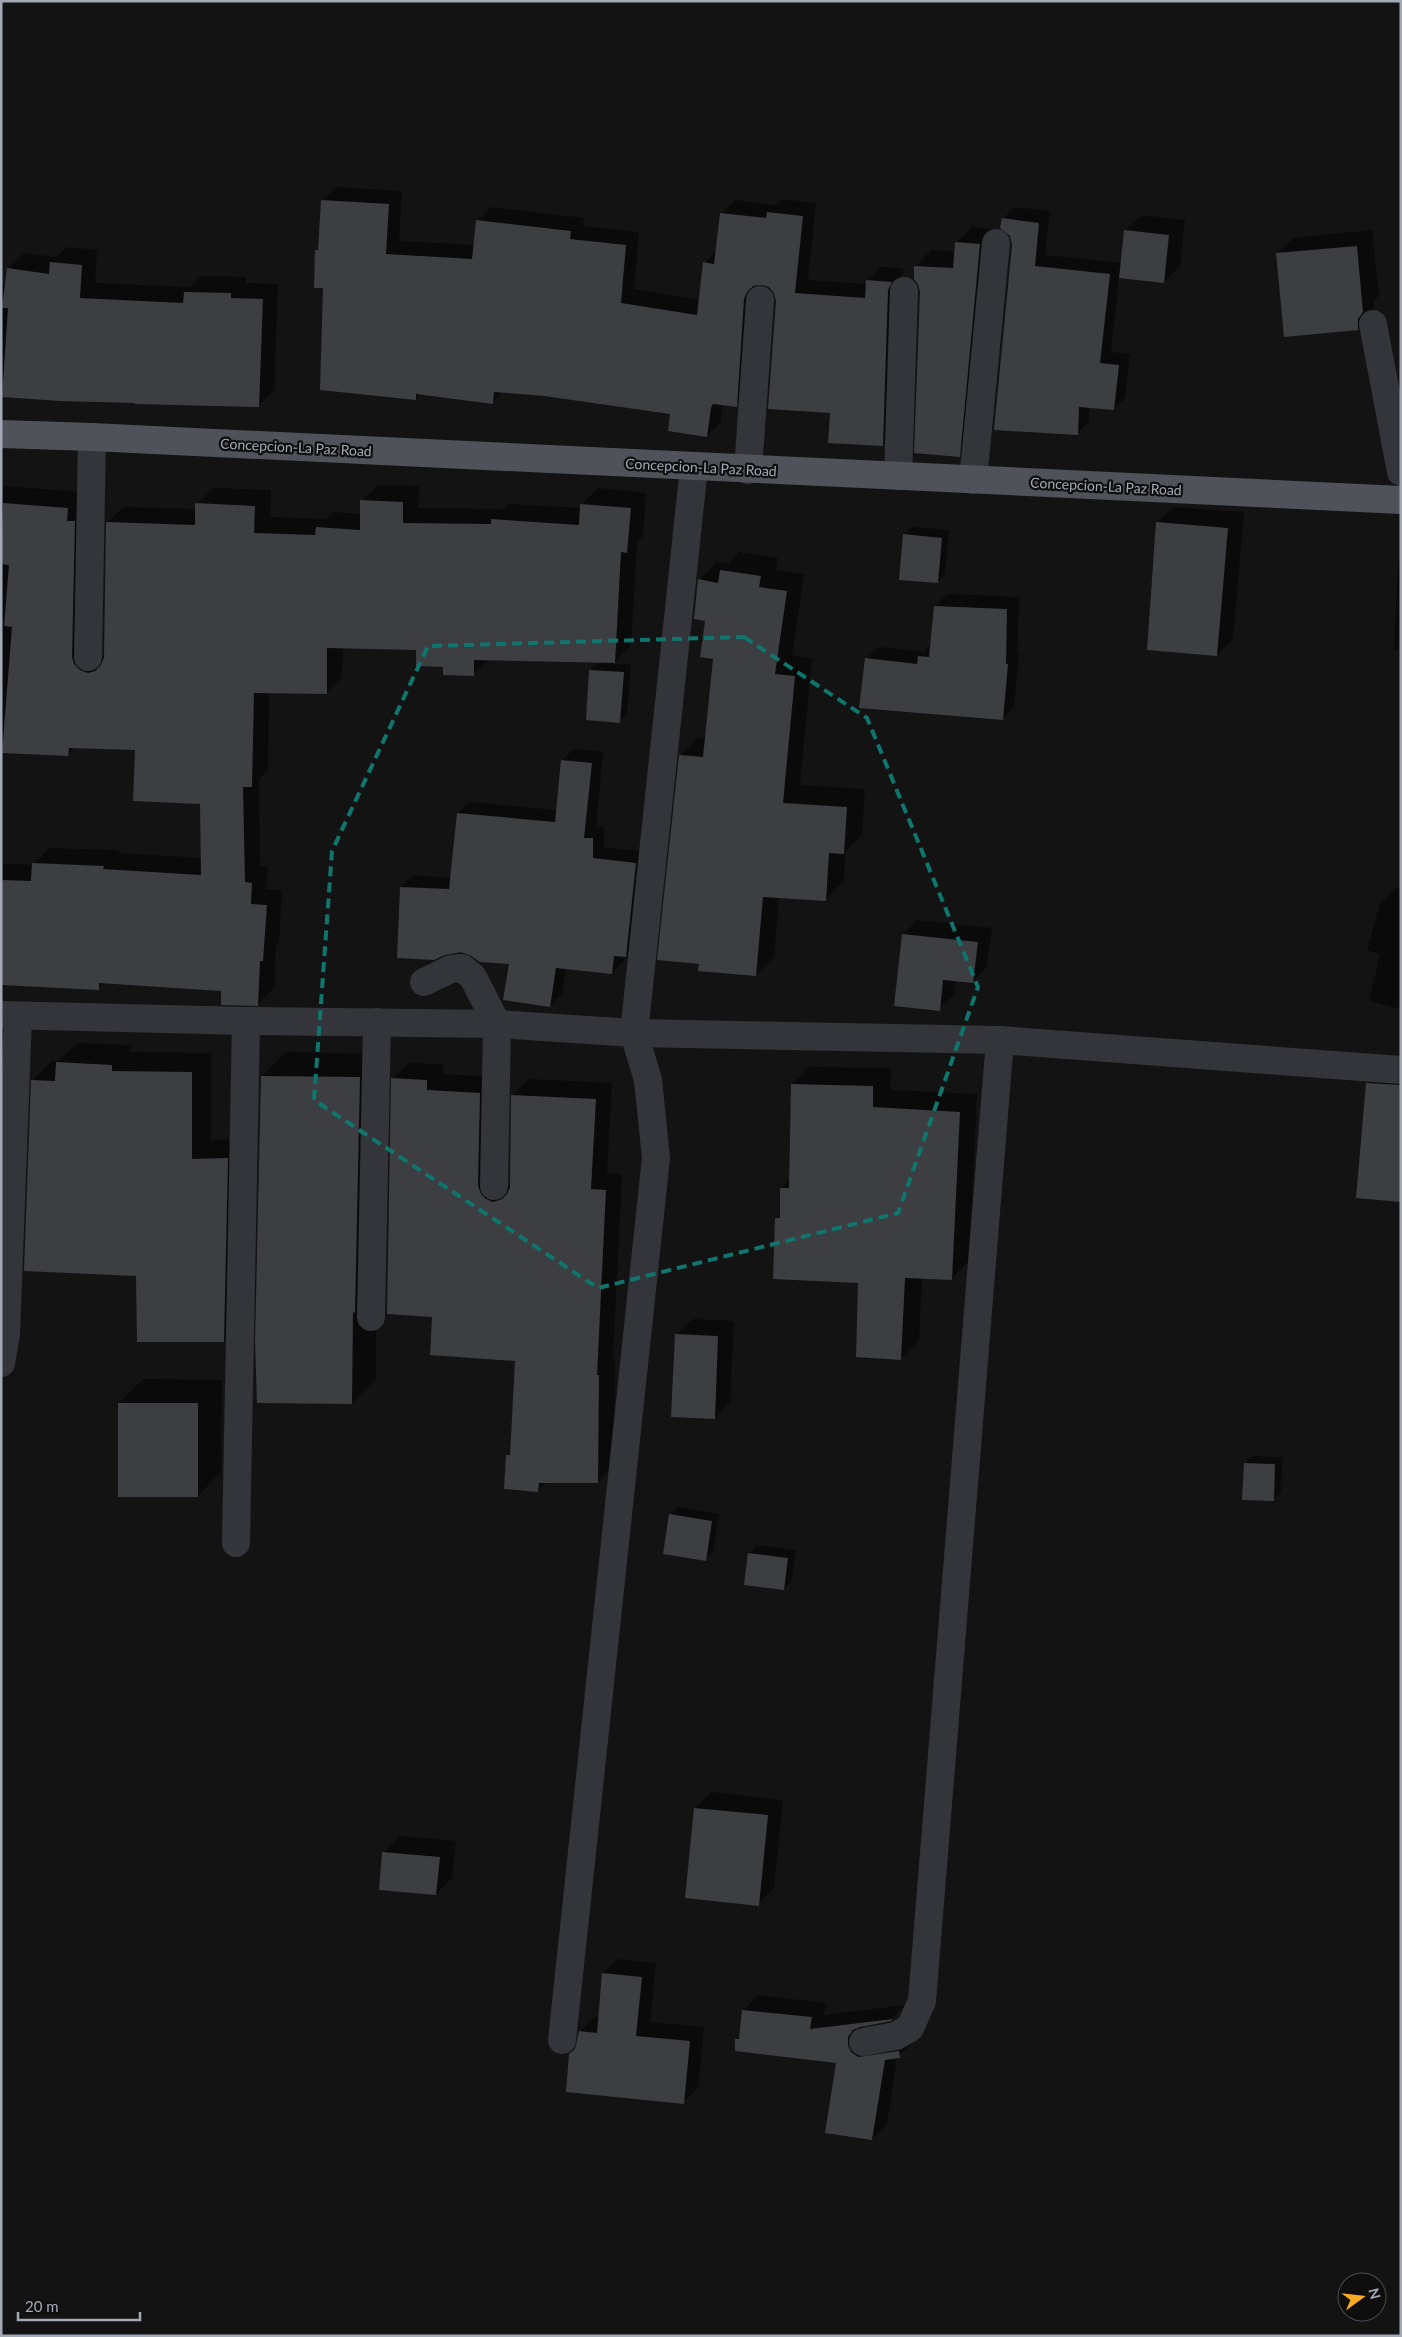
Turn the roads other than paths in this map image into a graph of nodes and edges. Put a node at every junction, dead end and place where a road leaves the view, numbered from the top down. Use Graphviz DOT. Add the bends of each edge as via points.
graph roads {
  1 [pos="996,243"];
  2 [pos="904,291"];
  3 [pos="760,300"];
  4 [pos="1373,324"];
  5 [pos="1,434"];
  6 [pos="92,437"];
  7 [pos="694,467"];
  8 [pos="748,470"];
  9 [pos="1401,472"];
  10 [pos="898,476"];
  11 [pos="973,480"];
  12 [pos="1401,500"];
  13 [pos="88,657"];
  14 [pos="424,982"];
  15 [pos="10,1016"];
  16 [pos="246,1021"];
  17 [pos="377,1022"];
  18 [pos="497,1024"];
  19 [pos="634,1033"];
  20 [pos="1000,1040"];
  21 [pos="1401,1070"];
  22 [pos="494,1186"];
  23 [pos="371,1317"];
  24 [pos="1,1363"];
  25 [pos="236,1543"];
  26 [pos="562,2040"];
  27 [pos="863,2042"];
  1 -- 11 [label="street"];
  2 -- 10 [label="street"];
  3 -- 8 [label="street"];
  4 -- 9 [label="street"];
  5 -- 6 [label="main road, Concepcion-La Paz Road"];
  6 -- 7 [label="main road, Concepcion-La Paz Road"];
  6 -- 13 [label="street"];
  7 -- 8 [label="main road, Concepcion-La Paz Road"];
  7 -- 19 [label="street"];
  8 -- 10 [label="main road, Concepcion-La Paz Road"];
  10 -- 11 [label="main road, Concepcion-La Paz Road"];
  11 -- 12 [label="main road, Concepcion-La Paz Road"];
  14 -- 18 [label="street" via="451,969 462,968 473,977"];
  15 -- 16 [label="street"];
  15 -- 24 [label="street" via="6,1334"];
  16 -- 17 [label="street"];
  16 -- 25 [label="street"];
  17 -- 18 [label="street"];
  17 -- 23 [label="street"];
  18 -- 19 [label="street"];
  18 -- 22 [label="street"];
  19 -- 20 [label="street"];
  19 -- 26 [label="street" via="648,1080 656,1158"];
  20 -- 21 [label="street"];
  20 -- 27 [label="street" via="922,2001 910,2028 896,2036"];
}
